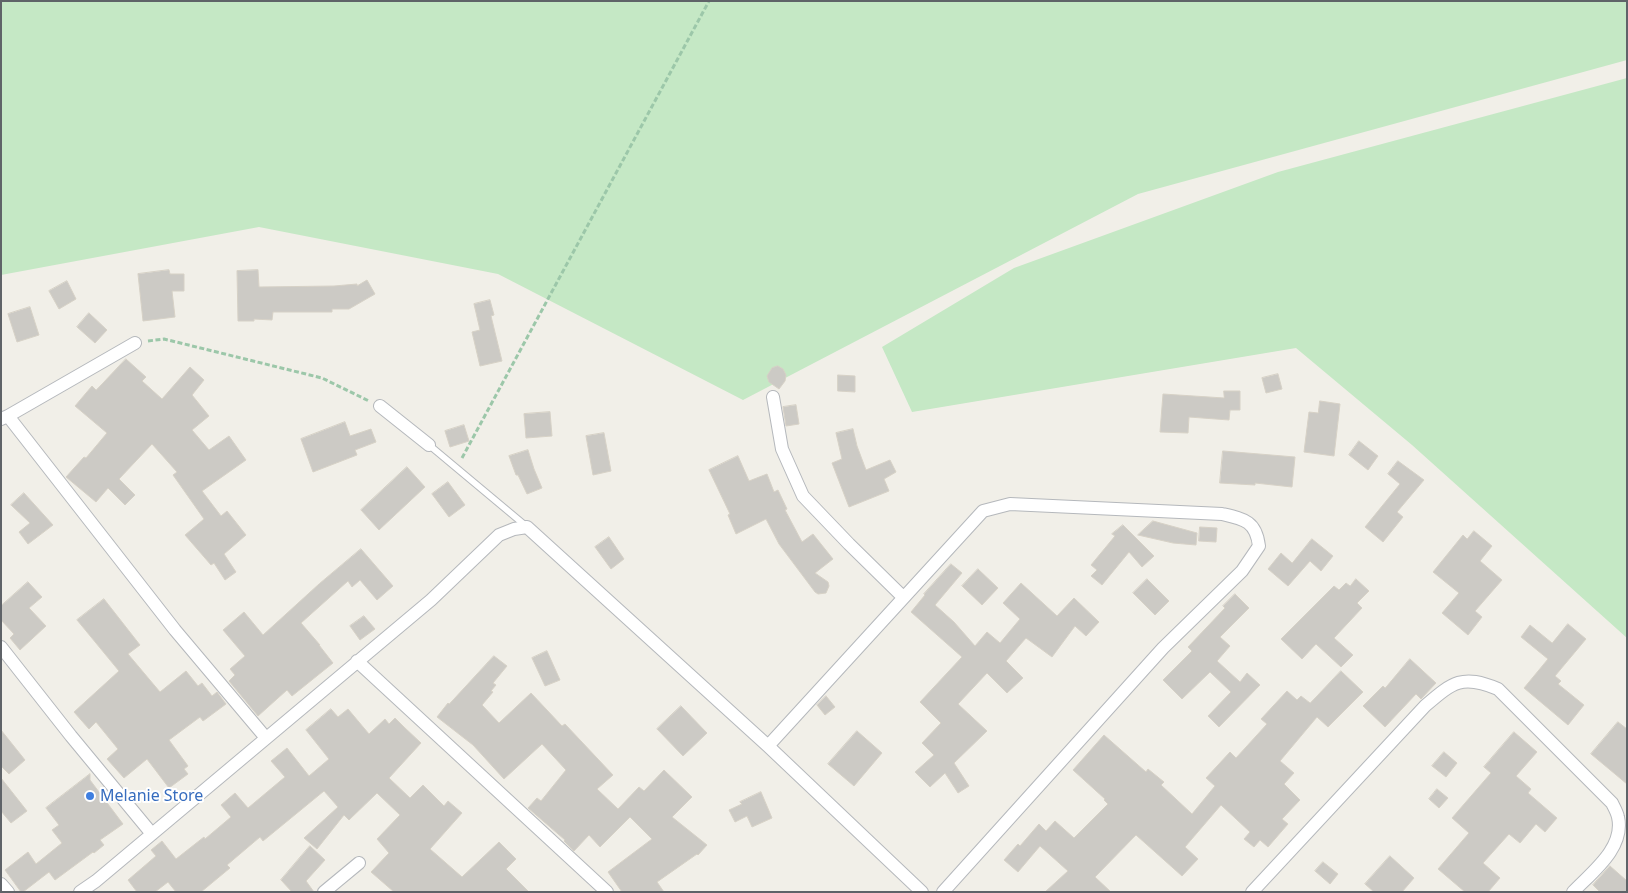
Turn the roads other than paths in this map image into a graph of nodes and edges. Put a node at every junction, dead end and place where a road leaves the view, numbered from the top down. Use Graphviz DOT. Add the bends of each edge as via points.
graph roads {
  1 [pos="135,343"];
  2 [pos="773,397"];
  3 [pos="380,406"];
  4 [pos="4,417"];
  5 [pos="429,445"];
  6 [pos="527,527"];
  7 [pos="904,597"];
  8 [pos="1,647"];
  9 [pos="357,661"];
  10 [pos="266,738"];
  11 [pos="768,746"];
  12 [pos="152,834"];
  13 [pos="359,863"];
  14 [pos="96,881"];
  15 [pos="1,884"];
  16 [pos="8,892"];
  17 [pos="80,892"];
  18 [pos="105,892"];
  19 [pos="324,892"];
  20 [pos="606,892"];
  21 [pos="922,892"];
  22 [pos="943,892"];
  23 [pos="1252,892"];
  24 [pos="1573,892"];
  1 -- 4 [label="street"];
  2 -- 7 [label="street" via="782,449 803,496"];
  3 -- 5 [label="street"];
  4 -- 10 [label="street"];
  5 -- 6 [label="lane"];
  6 -- 9 [label="street" via="499,535 431,600"];
  6 -- 11 [label="street"];
  7 -- 11 [label="street"];
  7 -- 22 [label="street" via="982,511 1010,504 1222,514 1243,519 1253,526 1260,546 1242,571 1163,648"];
  8 -- 12 [label="street"];
  9 -- 10 [label="street"];
  9 -- 20 [label="street"];
  10 -- 12 [label="street"];
  11 -- 21 [label="street"];
  12 -- 14 [label="street"];
  13 -- 19 [label="street"];
  14 -- 17 [label="street"];
  14 -- 18 [label="street"];
  15 -- 16 [label="street"];
  23 -- 24 [label="street" via="1426,706 1448,686 1464,681 1481,682 1498,690 1612,803 1618,815 1618,834 1609,854"];
}
